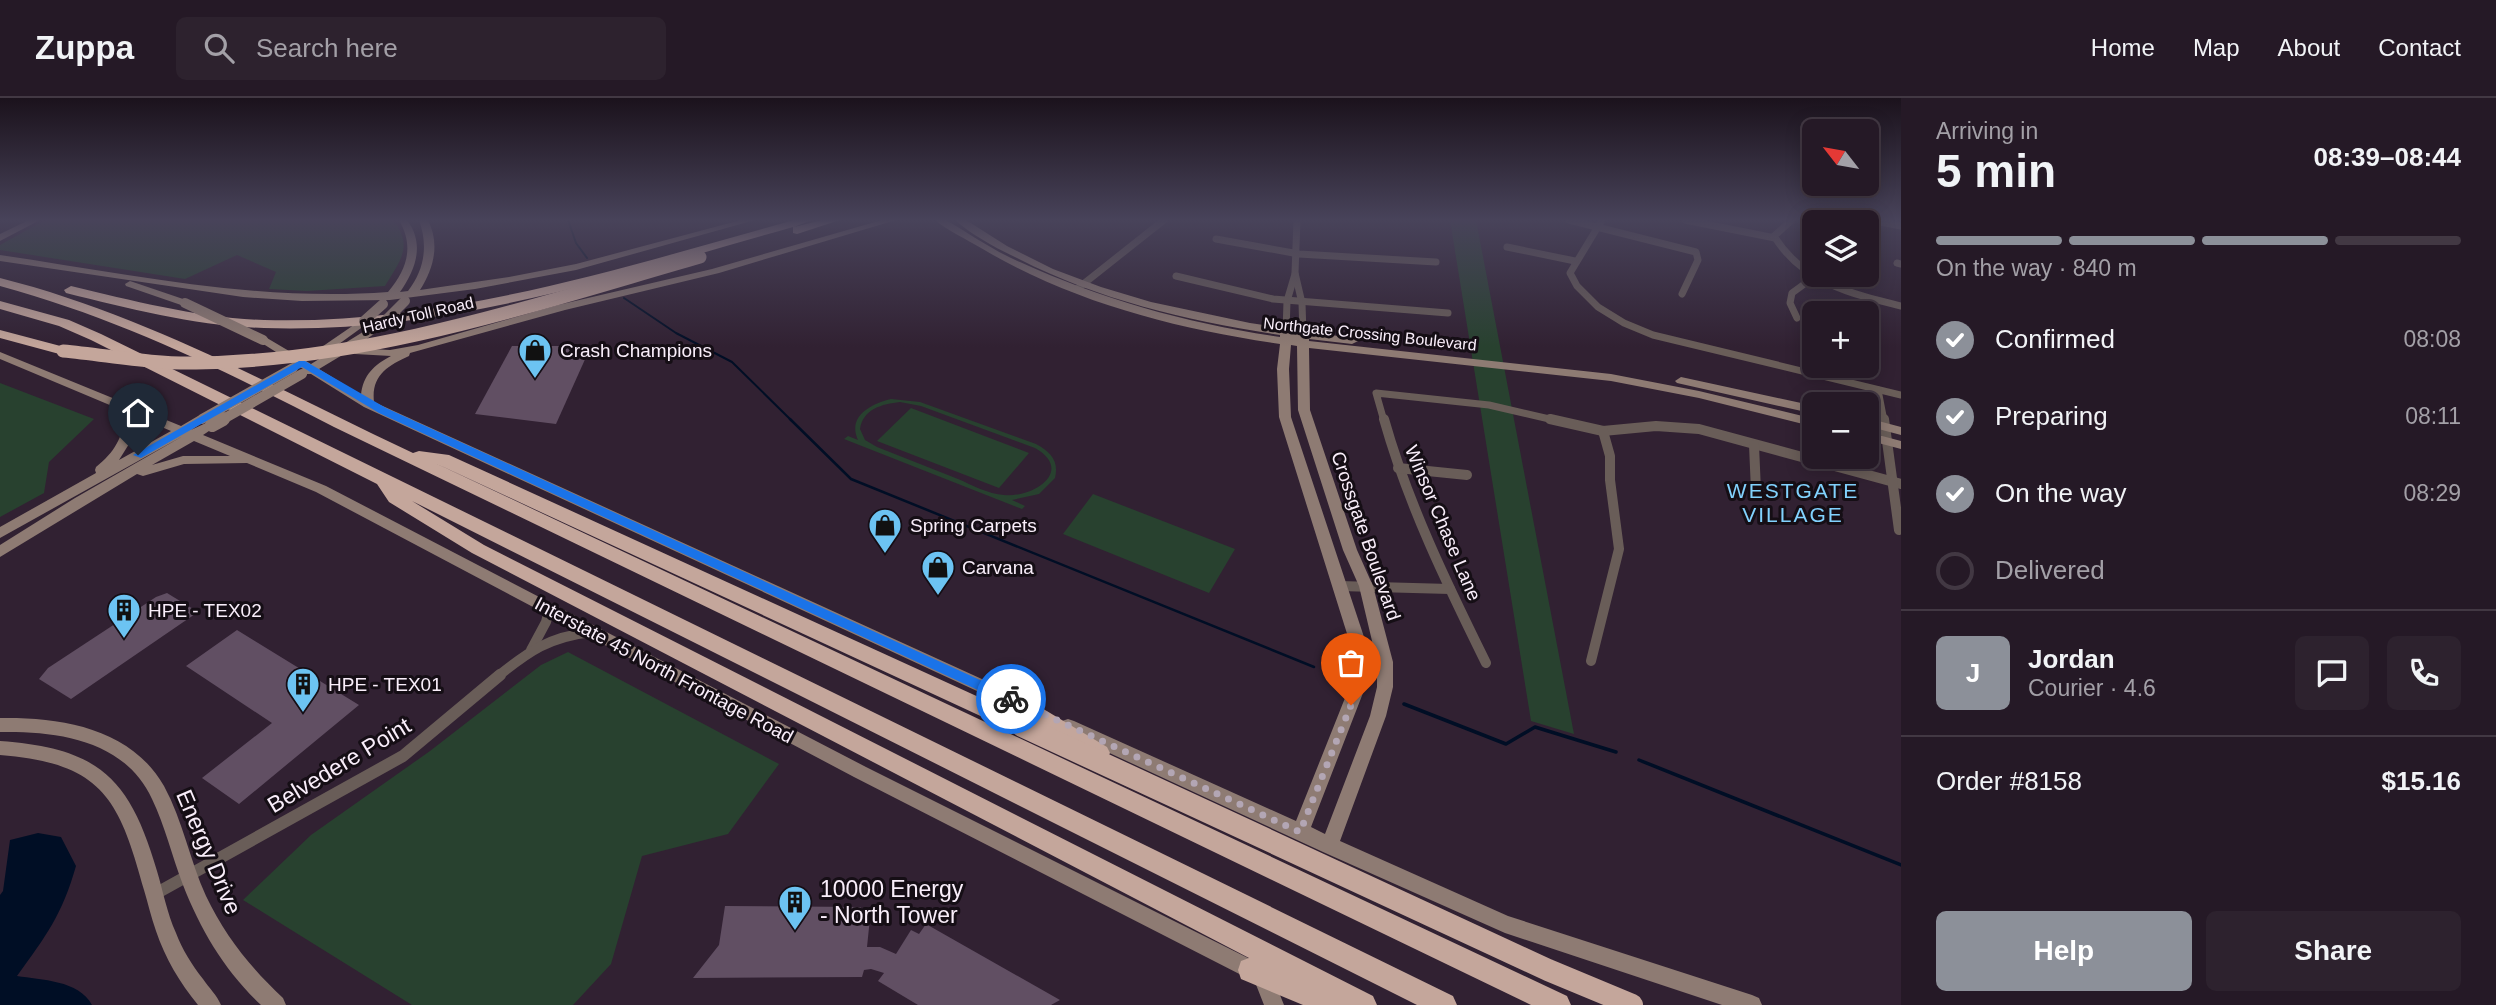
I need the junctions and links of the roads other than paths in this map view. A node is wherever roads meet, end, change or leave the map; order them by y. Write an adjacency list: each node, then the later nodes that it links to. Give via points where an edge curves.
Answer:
1 (32, 262): 14 (main road)
2 (409, 262): 22 (main road)
3 (427, 262): 21 (main road)
4 (592, 262): 21 (main road)
5 (648, 262): 18 (highway, Hardy Toll Road, via 504,301 440,313 329,324 262,324 153,310 53,286)
6 (680, 262): 31 (highway, Hardy Toll Road, bridge, via 468,323 281,358 193,363 63,351)
7 (745, 262): 35 (main road)
8 (1008, 262): 19 (main road, Northgate Crossing Boulevard)
9 (1034, 262): 19 (main road, Northgate Crossing Boulevard)
10 (1111, 262): 19 (street)
11 (1296, 262): 15 (street, Crossgate Boulevard)
12 (1574, 262): 41 (street, via 1570,273 1574,284 1602,310 1641,331)
13 (1697, 262): 23 (street)
14 (66, 267): 22 (main road, via 302,298); 39 (main road, bridge, via 162,293 263,340)
15 (1295, 274): 24 (street, Crossgate Boulevard); 25 (street, Crossgate Boulevard)
16 (1176, 276): 24 (street)
17 (1802, 282): 29 (street, via 1789,298)
18 (8, 284): 56 (highway, via 140,327)
19 (1080, 287): 33 (main road, Northgate Crossing Boulevard, via 1192,321)
20 (1838, 287): 27 (street)
21 (414, 292): 22 (main road); 32 (main road, bridge)
22 (394, 293): 30 (main road, bridge)
23 (1682, 294)
24 (1287, 301): 25 (street); 33 (street, Crossgate Boulevard)
25 (1301, 303): 28 (street); 34 (street, Crossgate Boulevard)
26 (0, 304): 60 (highway, via 96,337)
27 (1901, 306)
28 (1448, 313)
29 (1797, 318)
30 (364, 321): 32 (main road); 39 (main road)
31 (0, 334)
32 (361, 337): 36 (main road); 38 (main road)
33 (1286, 338): 34 (main road, Northgate Crossing Boulevard); 46 (main road, Crossgate Boulevard)
34 (1303, 341): 40 (main road, Northgate Crossing Boulevard); 47 (main road, Crossgate Boulevard)
35 (419, 348): 36 (main road, via 390,353); 43 (main road, via 377,370 366,389)
36 (370, 350): 38 (main road)
37 (0, 355): 45 (main road, Interstate 45 North Frontage Road)
38 (336, 355): 39 (main road)
39 (302, 369): 43 (main road); 53 (main road, bridge)
40 (1610, 373): 44 (main road, Northgate Crossing Boulevard, via 1733,390); 48 (main road, Northgate Crossing Boulevard)
41 (1878, 390): 42 (street); 50 (street)
42 (1901, 395)
43 (368, 404): 78 (main road)
44 (1802, 407)
45 (130, 409): 53 (main road, Interstate 45 North Frontage Road); 66 (main road, via 129,434 122,449 104,468)
46 (1285, 409): 47 (main road); 62 (main road, Crossgate Boulevard)
47 (1304, 410): 63 (main road, Crossgate Boulevard)
48 (1802, 420)
49 (1879, 426): 50 (main road)
50 (1884, 427): 51 (main road); 54 (street)
51 (1901, 430)
52 (1603, 431): 55 (street, via 1656,426 1699,429); 58 (street, Winsor Chase Lane, via 1489,405 1376,393); 76 (street, via 1610,456 1619,550)
53 (187, 433): 57 (main road, Interstate 45 North Frontage Road); 65 (main road); 66 (main road)
54 (1895, 444): 61 (street)
55 (1754, 445): 61 (street); 64 (street)
56 (403, 454): 78 (highway, via 443,459); 93 (highway)
57 (257, 461): 65 (main road, via 183,460 154,467); 73 (main road, Interstate 45 North Frontage Road, via 321,489)
58 (1398, 468): 59 (street); 72 (street, Winsor Chase Lane)
59 (1467, 475)
60 (382, 478): 91 (highway, via 395,498 478,549); 92 (highway)
61 (1898, 484): 67 (street)
62 (1308, 489): 63 (main road); 70 (main road, Crossgate Boulevard)
63 (1330, 490): 71 (main road, Crossgate Boulevard)
64 (1756, 491)
65 (90, 495): 69 (main road)
66 (35, 512): 68 (main road)
67 (1899, 530)
68 (0, 533)
69 (0, 552)
70 (1339, 586): 71 (street); 81 (main road, Crossgate Boulevard, via 1357,640 1358,676 1351,705)
71 (1366, 586): 72 (street); 82 (main road, Crossgate Boulevard, via 1382,643 1385,687)
72 (1450, 589): 77 (street, Winsor Chase Lane)
73 (548, 610): 74 (main road, Interstate 45 North Frontage Road); 75 (street, Belvedere Point)
74 (590, 632): 75 (street, Belvedere Point, via 564,635); 85 (main road, Interstate 45 North Frontage Road)
75 (530, 650): 83 (street, Belvedere Point, via 403,756)
76 (1591, 661)
77 (1486, 663)
78 (1023, 716): 81 (main road); 94 (highway); 95 (highway, bridge, via 1548,970)
79 (0, 724): 83 (main road, Energy Drive, via 34,723 79,731 115,747 157,790)
80 (0, 748): 84 (main road, via 70,760 101,779 124,806)
81 (1300, 832): 82 (main road)
82 (1329, 846): 96 (main road, via 1505,924)
83 (190, 875): 84 (street, Belvedere Point); 87 (main road, Energy Drive, via 206,917 242,975)
84 (155, 894): 86 (main road, via 168,936 194,985)
85 (1256, 973): 88 (main road); 89 (main road, Interstate 45 North Frontage Road); 90 (highway)
86 (211, 1005)
87 (275, 1005)
88 (1274, 1005)
89 (1318, 1005)
90 (1333, 1005)
91 (1364, 1005)
92 (1444, 1005)
93 (1558, 1005)
94 (1608, 1005)
95 (1632, 1005)
96 (1752, 1005)

